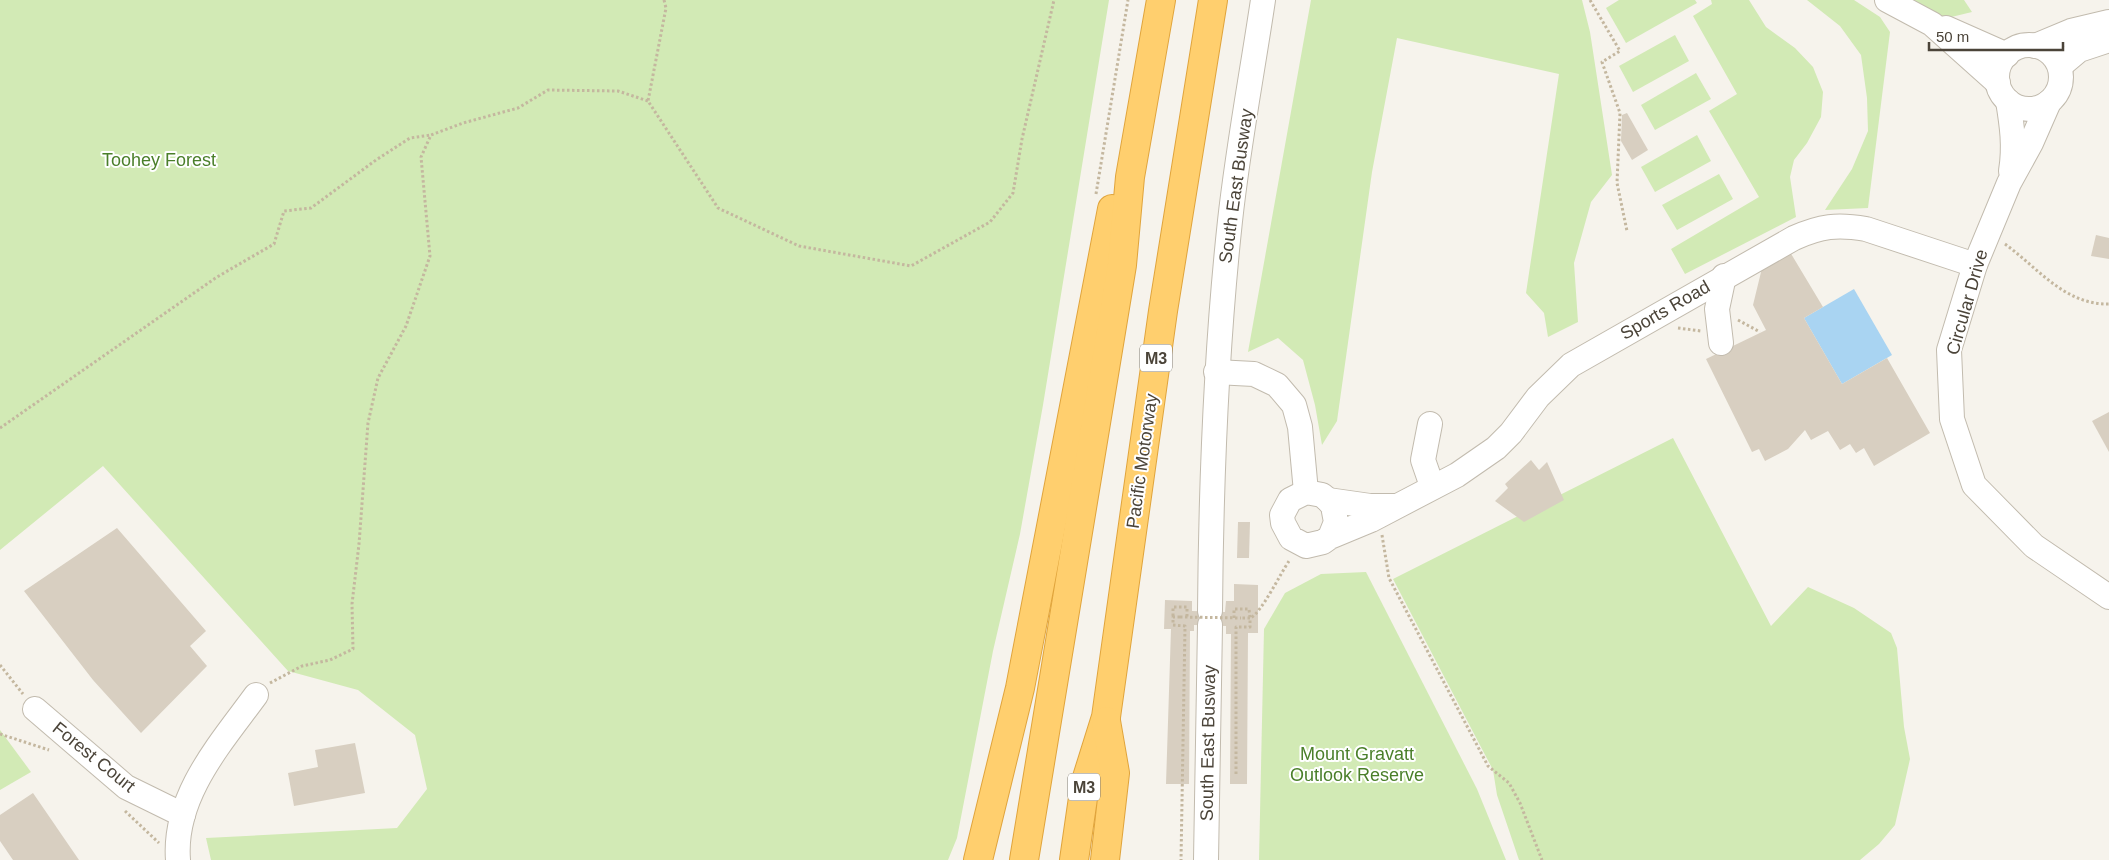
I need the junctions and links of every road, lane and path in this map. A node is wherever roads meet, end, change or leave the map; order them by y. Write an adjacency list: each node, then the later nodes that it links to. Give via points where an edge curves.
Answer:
1 (664, 0): 15 (path, via 666,8)
2 (1054, 0): 15 (path, via 1013,193 990,222 911,266 799,246 718,208)
3 (1161, 0): 18 (highway)
4 (1213, 0): 46 (highway, Pacific Motorway / M3, via 1163,311)
5 (1263, 0): 28 (street, South East Busway, via 1230,220)
6 (1590, 0): 20 (path, via 1620,50 1602,62 1620,113 1617,183)
7 (1887, 0): 9 (street)
8 (2109, 22): 11 (street, via 2071,31)
9 (1932, 24): 12 (street); 14 (street)
10 (2109, 40): 13 (street, via 2079,50)
11 (2034, 46): 12 (street, via 2022,46); 13 (street, via 2050,52)
12 (2007, 55): 14 (street, via 1998,71)
13 (2060, 66): 16 (street, via 2059,90)
14 (2003, 92): 16 (street, via 2024,108 2042,107); 19 (street, Circular Drive, via 2013,130 2014,152)
15 (648, 101): 17 (path, via 618,91 548,90 518,108)
16 (2049, 102): 19 (street, Circular Drive)
17 (431, 135): 30 (path, via 410,138 311,208 284,211 274,244 217,277); 44 (path, via 421,157 430,256 406,326 378,378 368,423 352,604 352,649 276,678)
18 (1130, 177): 50 (highway, via 1111,211 1020,688); 51 (highway, via 1122,265)
19 (2009, 183): 21 (street, Circular Drive)
20 (1627, 231)
21 (1988, 233): 22 (street, Circular Drive); 24 (path, via 2059,289 2079,298)
22 (1975, 265): 23 (street, Sports Road, via 1866,229 1825,226 1794,238); 38 (street, Circular Drive, via 1949,350 1952,419 1974,485 2034,546)
23 (1724, 276): 27 (street, via 1717,309); 31 (street, Sports Road, via 1571,365 1538,397 1496,448 1457,475)
24 (2109, 304)
25 (1673, 328): 26 (path)
26 (1698, 332)
27 (1721, 342)
28 (1216, 372): 32 (street, via 1254,374 1277,385 1294,405 1300,427); 55 (street, South East Busway, via 1211,487)
29 (1430, 424): 31 (street, via 1423,460)
30 (0, 428)
31 (1432, 486): 34 (street, Sports Road)
32 (1306, 492): 33 (street, Sports Road, via 1322,495); 36 (street, Sports Road, via 1285,506 1282,523 1286,532 1290,538 1306,546 1315,546)
33 (1328, 500): 34 (street, Sports Road); 36 (street, via 1333,506 1336,522)
34 (1395, 506): 36 (street, Sports Road)
35 (1381, 531): 56 (path, via 1389,578 1488,766 1513,790)
36 (1330, 537)
37 (1289, 561): 42 (path, via 1258,614)
38 (2109, 597)
39 (1173, 617): 40 (path, bridge); 40 (path, via 1173,607 1187,607); 54 (path, via 1173,625 1185,626)
40 (1187, 618): 41 (path, bridge)
41 (1234, 618): 42 (path, bridge); 42 (path, via 1234,608 1250,609)
42 (1250, 618): 47 (path, via 1250,627 1236,627)
43 (0, 665): 45 (path)
44 (256, 695): 48 (street, via 204,766)
45 (35, 709): 48 (street, Forest Court, via 126,786)
46 (1106, 717): 52 (highway, Pacific Motorway / M3, via 1085,784); 53 (highway, via 1116,773)
47 (1236, 774)
48 (183, 815): 49 (street)
49 (178, 860)
50 (978, 860)
51 (1024, 860)
52 (1074, 860)
53 (1105, 860)
54 (1181, 860)
55 (1206, 860)
56 (1542, 860)

